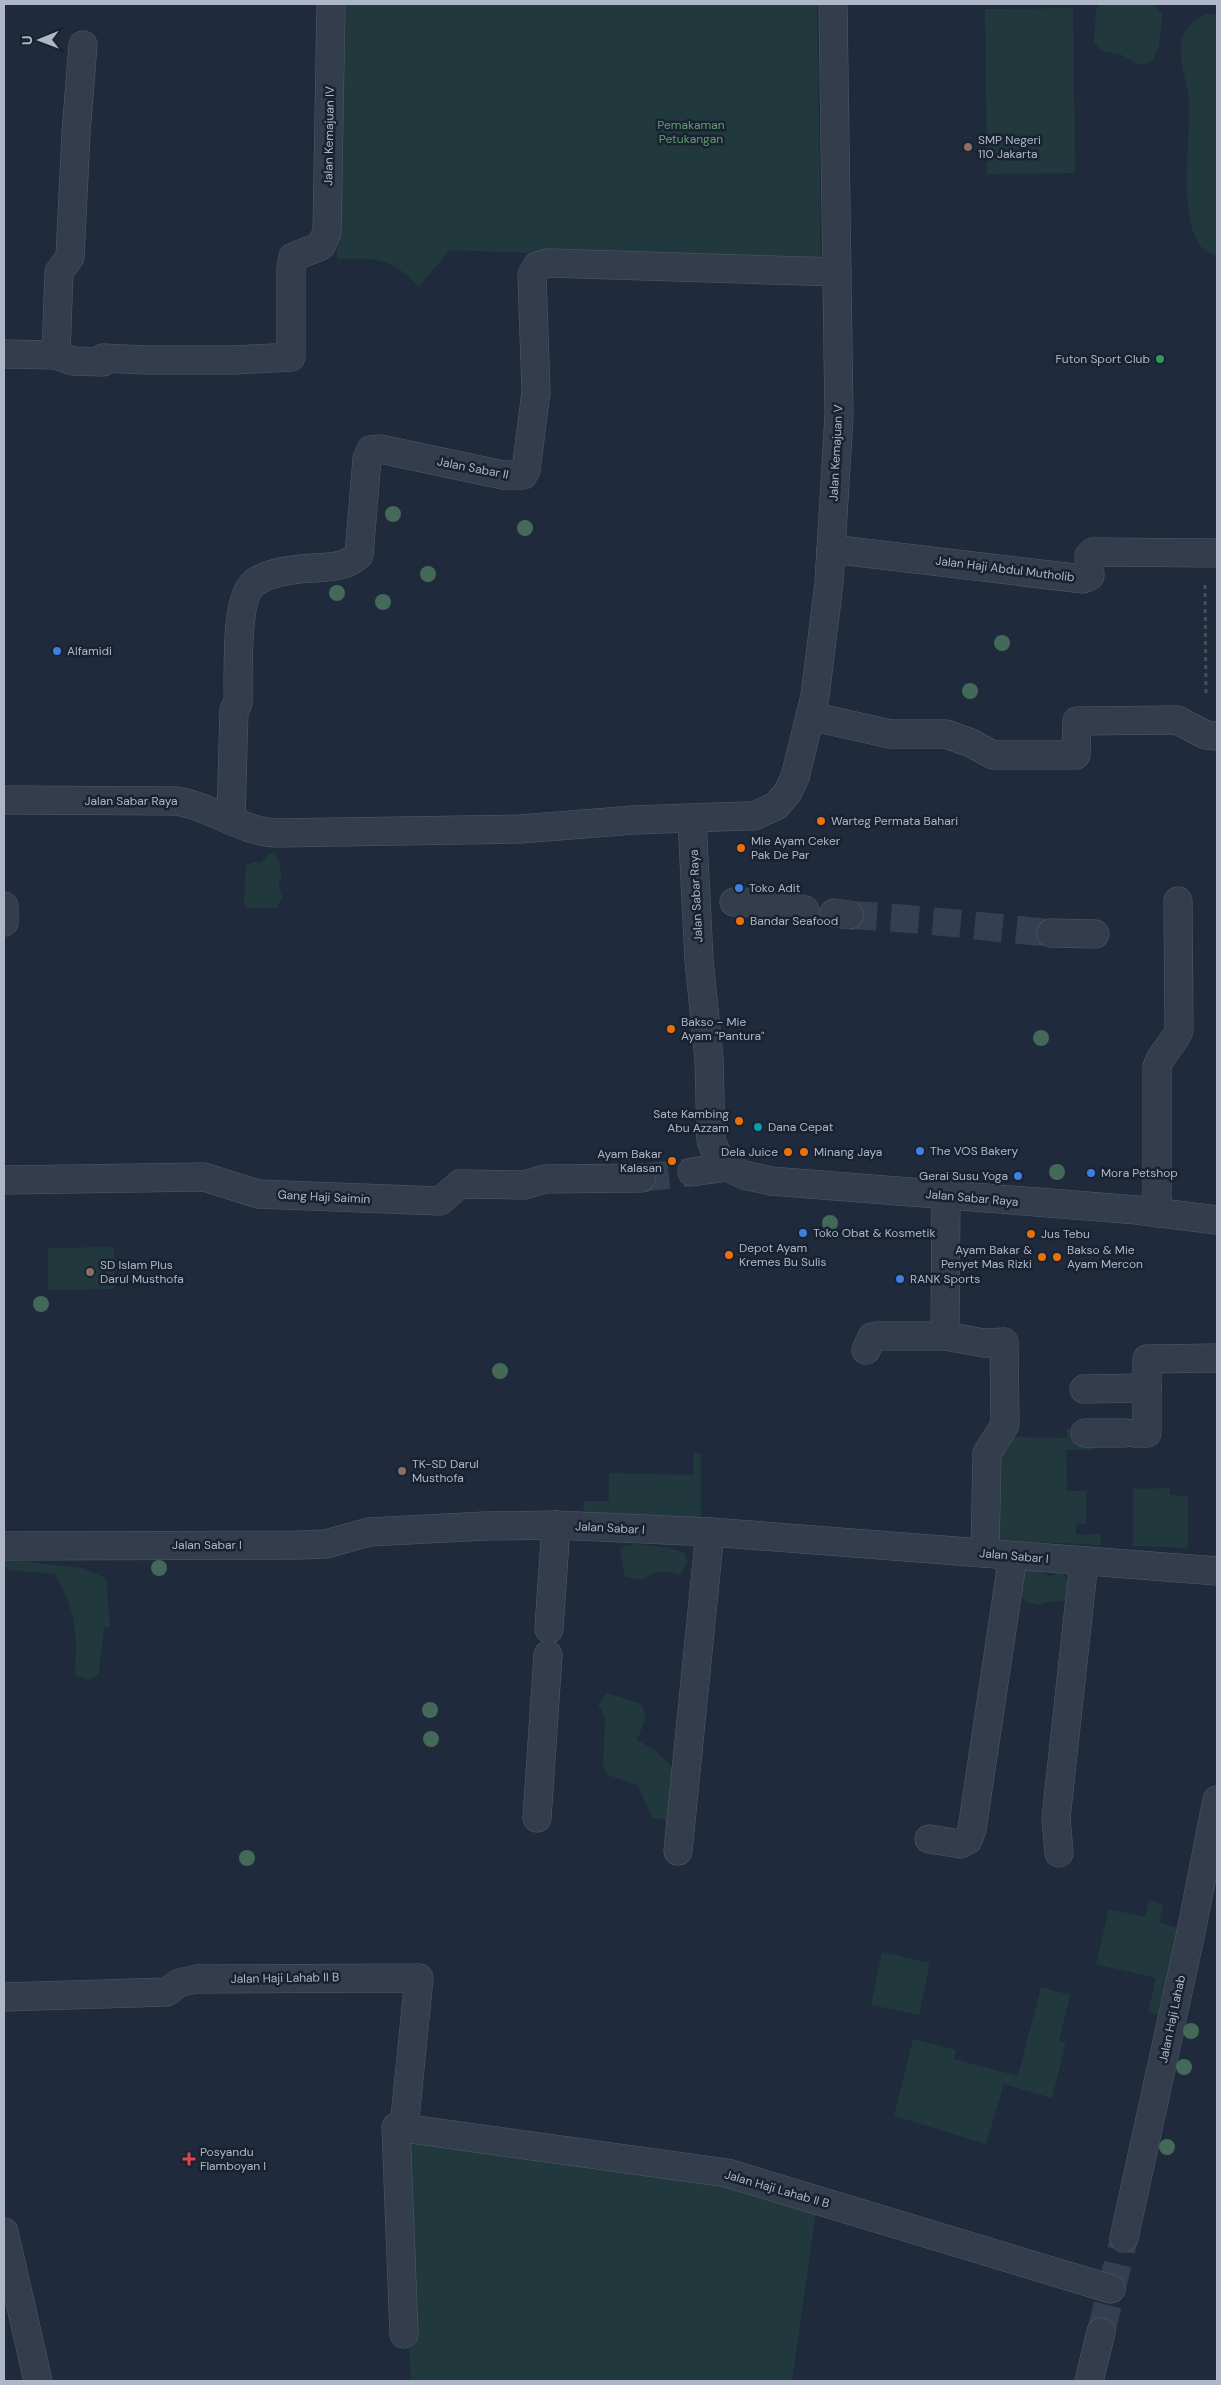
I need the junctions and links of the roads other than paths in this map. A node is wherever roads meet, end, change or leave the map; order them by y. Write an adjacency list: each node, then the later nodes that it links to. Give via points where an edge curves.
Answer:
1 (331, 4): 6 (street, Jalan Kemajuan IV, via 327,232 321,246 293,257 291,357 103,358 103,362 73,361)
2 (833, 4): 4 (street, Jalan Kemajuan V)
3 (83, 45): 6 (street, via 70,257 59,272)
4 (837, 272): 7 (street, Jalan Kemajuan V, via 839,416); 13 (street, Jalan Sabar II, via 548,263 537,266 532,275 536,392 523,475 503,475 380,449 371,450 367,459 359,554 345,565 270,575 247,590 240,613)
5 (4, 354): 6 (street)
6 (56, 355)
7 (831, 549): 8 (street, Jalan Haji Abdul Mutholib, via 1084,579 1090,576 1089,556 1093,552); 9 (street, Jalan Kemajuan V)
8 (1211, 553)
9 (810, 716): 10 (street, via 890,734 946,734 994,756 1076,755 1077,721 1177,720); 12 (street, Jalan Kemajuan V, via 795,777 776,806 754,816)
10 (1212, 735)
11 (4, 800): 13 (street, Jalan Sabar Raya, via 170,800 191,804)
12 (692, 819): 13 (street, Jalan Sabar Raya, via 520,829 277,833 261,832); 14 (street, Jalan Sabar Raya)
13 (231, 820)
14 (716, 901): 17 (street, via 770,903); 21 (street, Jalan Sabar Raya, via 709,1059 711,1140 719,1160)
15 (1178, 901): 26 (street, via 1179,1030 1159,1058 1157,1067)
16 (4, 906): 18 (street)
17 (805, 910)
18 (4, 922)
19 (1051, 932): 20 (street)
20 (1095, 934)
21 (726, 1167): 22 (street); 25 (street, Jalan Sabar Raya, via 746,1176 771,1181)
22 (692, 1172)
23 (641, 1178): 24 (street, Gang Haji Saimin, via 545,1179 524,1185 460,1184 440,1201 258,1194 204,1177)
24 (4, 1180)
25 (946, 1196): 26 (street, Jalan Sabar Raya); 28 (street)
26 (1157, 1213): 27 (street, Jalan Sabar Raya)
27 (1217, 1220)
28 (945, 1336): 29 (street, via 877,1336 872,1337); 37 (street, via 984,1343 1004,1342 1004,1425 987,1453)
29 (866, 1350)
30 (1217, 1358): 31 (street, via 1147,1359)
31 (1147, 1388): 32 (street); 33 (street, via 1147,1433)
32 (1084, 1389)
33 (1085, 1434)
34 (556, 1525): 35 (street, Jalan Sabar I); 36 (street, Jalan Sabar I, via 369,1532 326,1544); 42 (street)
35 (710, 1532): 37 (street, Jalan Sabar I); 44 (street)
36 (4, 1546)
37 (985, 1554): 38 (street, Jalan Sabar I)
38 (1013, 1556): 39 (street, Jalan Sabar I); 43 (street, via 972,1829 968,1840 961,1844)
39 (1084, 1561): 40 (street, Jalan Sabar I); 45 (street, via 1056,1818)
40 (1217, 1571)
41 (1217, 1800): 49 (street, Jalan Haji Lahab)
42 (537, 1818)
43 (929, 1839)
44 (678, 1851)
45 (1058, 1853)
46 (4, 1996): 47 (street, Jalan Haji Lahab II B, via 168,1992 179,1983 196,1979 419,1978)
47 (400, 2128): 50 (street, Jalan Haji Lahab II B, via 727,2173); 52 (street)
48 (4, 2232): 53 (street)
49 (1124, 2238)
50 (1111, 2289)
51 (1101, 2332): 54 (street)
52 (404, 2334)
53 (38, 2381)
54 (1089, 2381)

